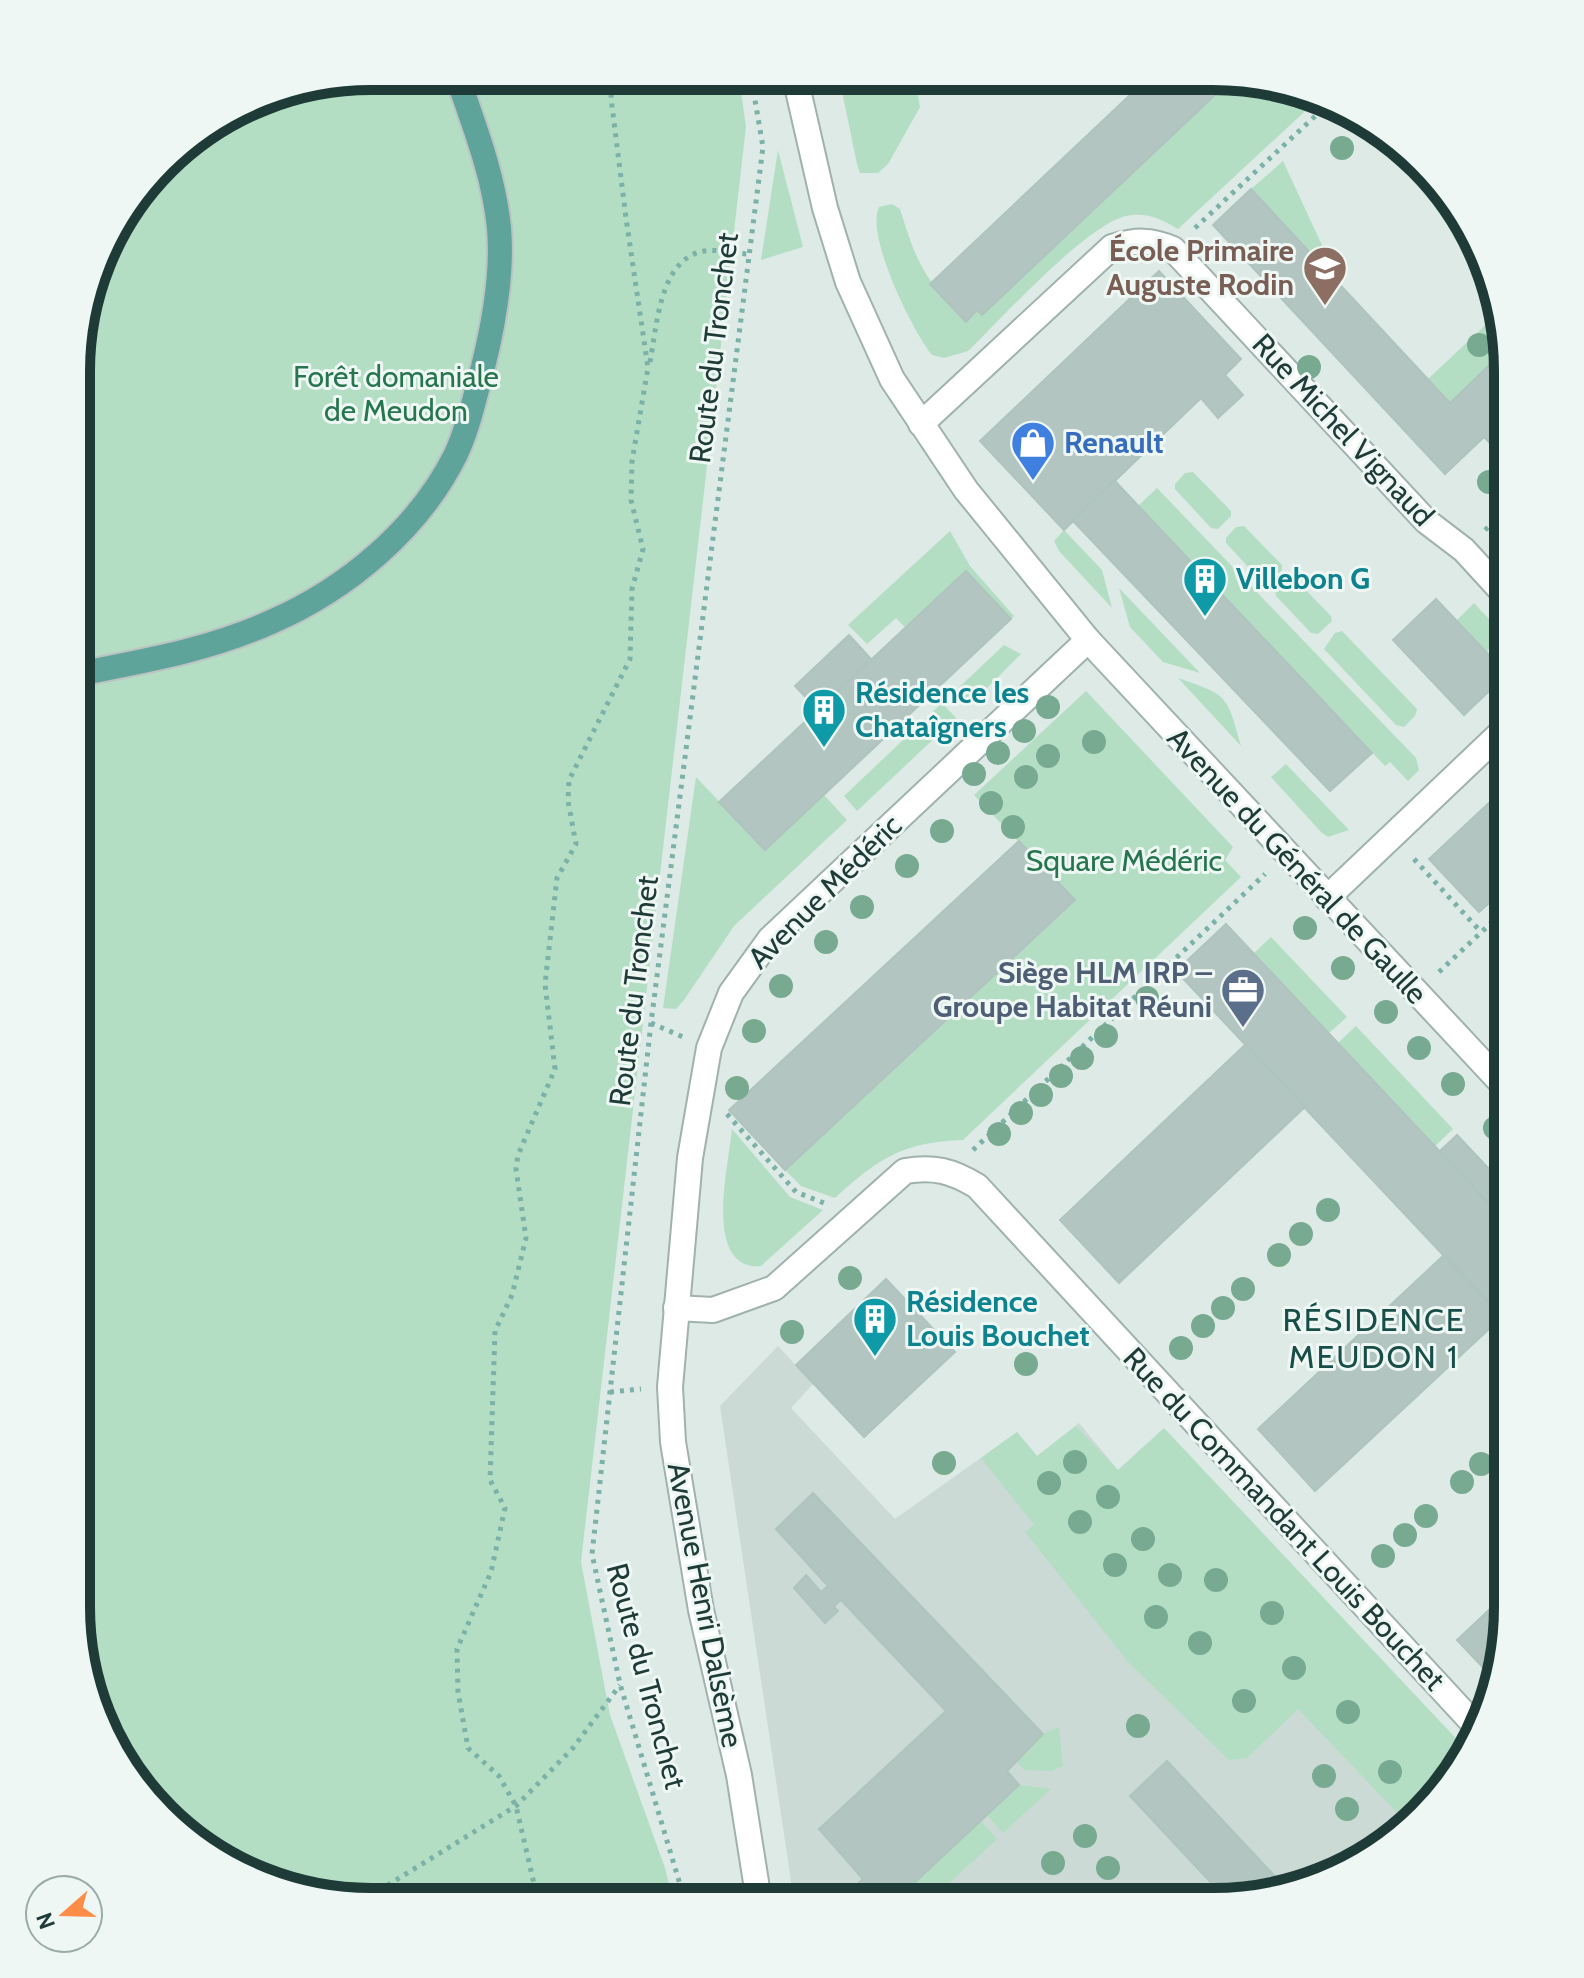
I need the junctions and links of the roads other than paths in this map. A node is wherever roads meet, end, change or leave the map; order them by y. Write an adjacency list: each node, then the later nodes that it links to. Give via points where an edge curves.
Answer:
1 (798, 90): 3 (street, Avenue du Général de Gaulle, via 848,282 892,379)
2 (462, 91): 6 (main road, via 490,182 499,229 498,279 470,417 440,480 420,509 369,561 297,609 212,645)
3 (921, 424): 4 (street, Rue Michel Vignaud, via 1112,247 1155,241 1173,249 1426,521 1464,550); 5 (street, Avenue du Général de Gaulle, via 966,490)
4 (1494, 583)
5 (1088, 640): 8 (street, Avenue du Général de Gaulle); 10 (street, Avenue Médéric, via 770,939 731,993 709,1048 700,1097)
6 (90, 671)
7 (1494, 740): 8 (street)
8 (1327, 898): 9 (street, Avenue du Général de Gaulle)
9 (1493, 1075)
10 (676, 1308): 11 (street, Rue du Commandant Louis Bouchet, via 713,1310 774,1288 905,1171 923,1167 957,1174 977,1186); 12 (street, Avenue Henri Dalsème, via 670,1387 673,1442)
11 (1470, 1720)
12 (757, 1888)

